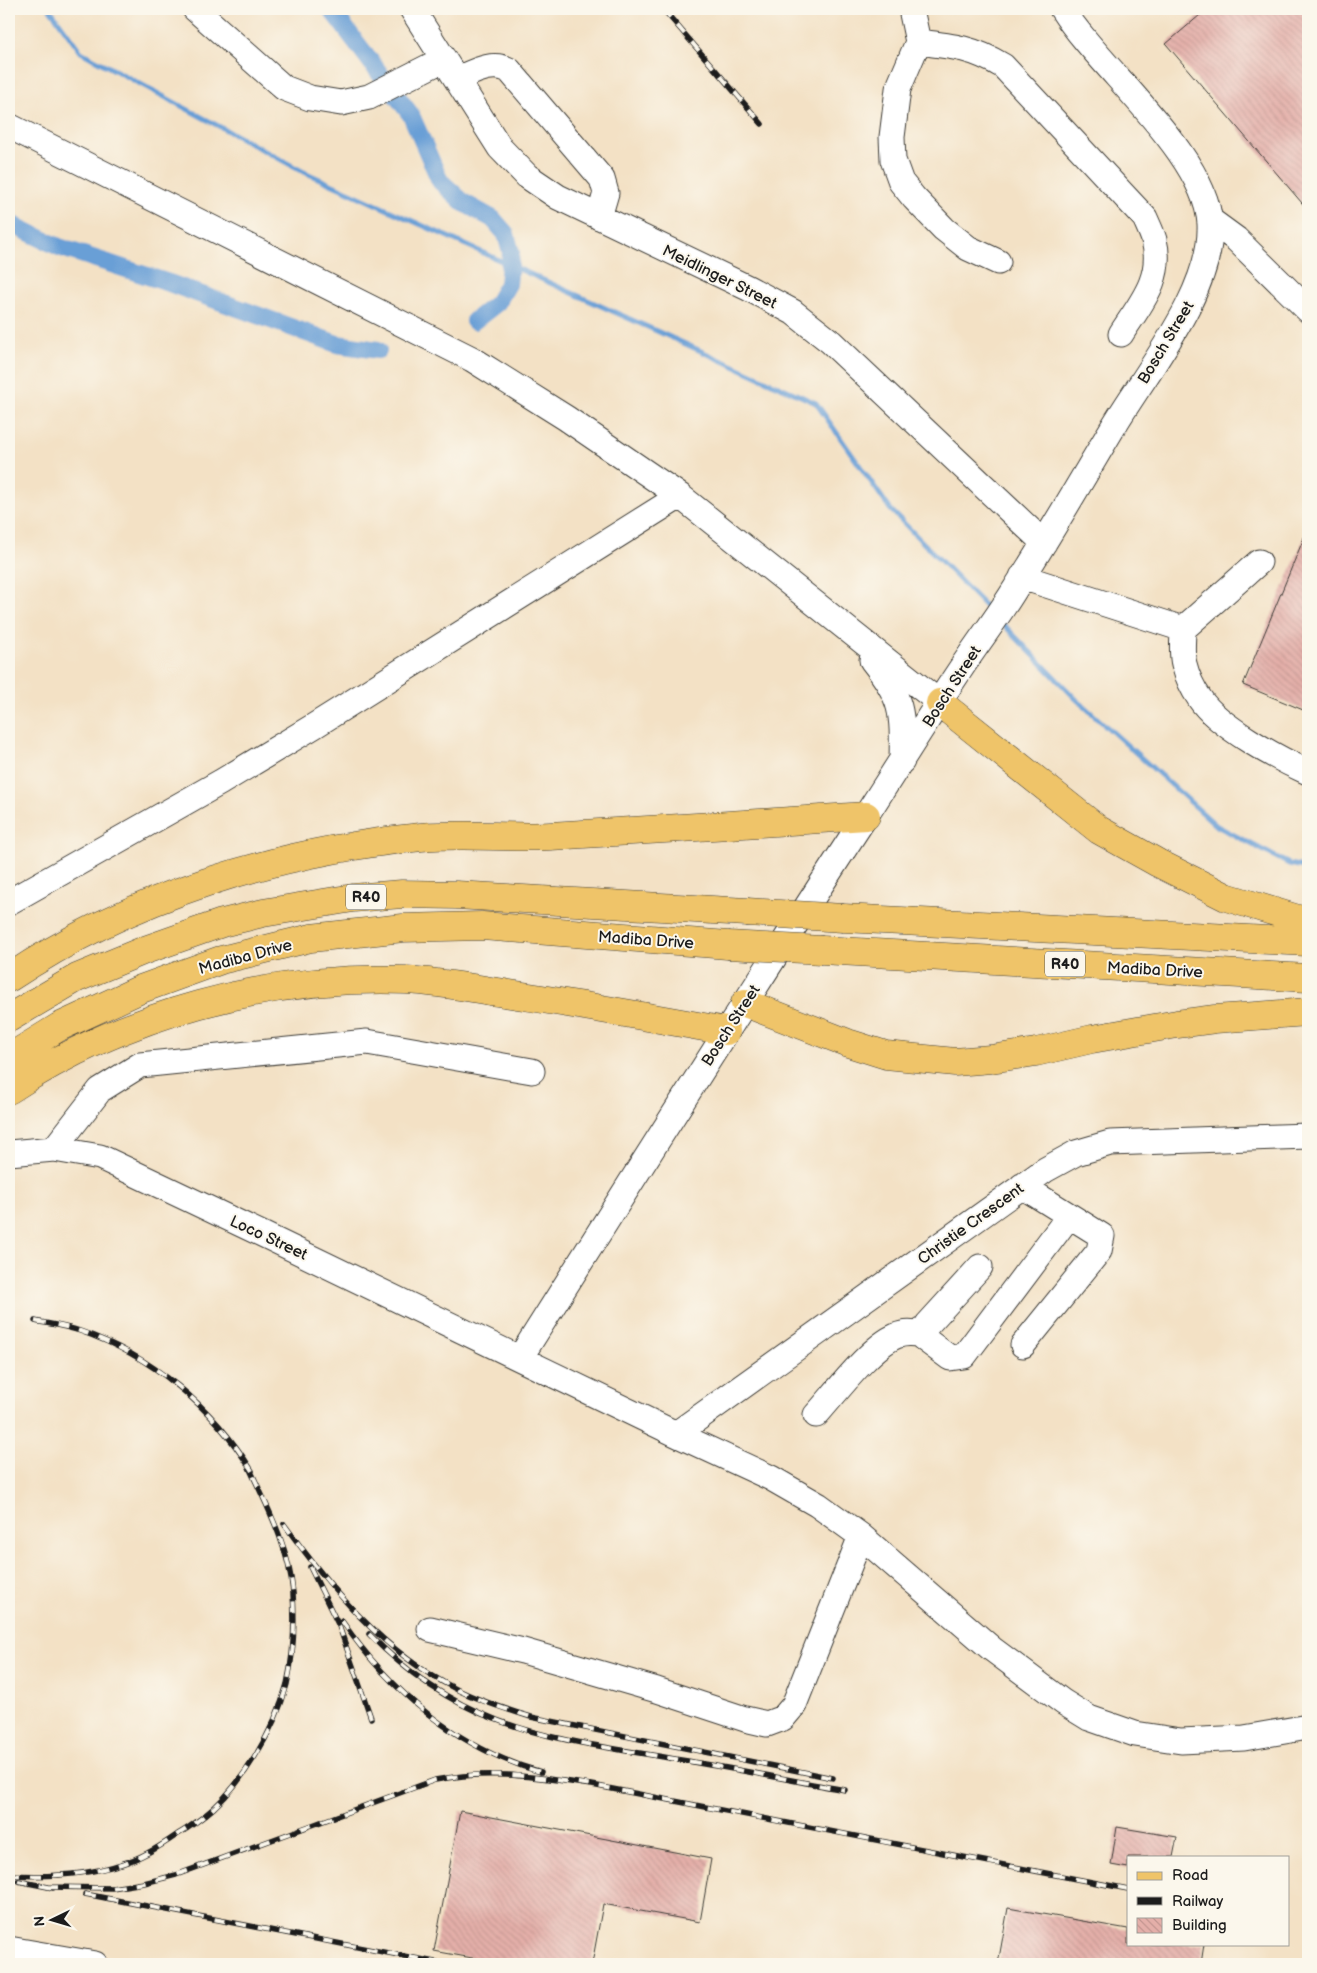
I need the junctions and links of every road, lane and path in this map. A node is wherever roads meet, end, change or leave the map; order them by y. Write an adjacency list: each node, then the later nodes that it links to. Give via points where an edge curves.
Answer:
1 (196, 9): 6 (street, via 284,88 310,98 341,102 369,98)
2 (412, 9): 6 (street, Meidlinger Street)
3 (911, 9): 5 (street)
4 (1062, 9): 10 (street, Bosch Street, via 1189,165 1203,194)
5 (918, 42): 11 (street, via 898,89 892,137 893,160 901,182 944,229 968,248); 13 (street, via 960,47 986,55 1004,66 1146,218 1154,241 1154,276 1151,287)
6 (444, 59): 7 (street, Meidlinger Street)
7 (457, 80): 9 (street, Meidlinger Street, via 500,148 527,176 558,197); 9 (street, via 493,65 509,70 602,179 606,193)
8 (9, 126): 14 (street, via 472,359)
9 (599, 217): 15 (street, Meidlinger Street, via 793,312 831,342)
10 (1210, 220): 12 (street, via 1236,239); 15 (street, Bosch Street, via 1209,247 1190,301)
11 (998, 262)
12 (1308, 310)
13 (1121, 334)
14 (680, 496): 19 (street); 24 (street, via 314,726)
15 (1044, 543): 17 (street, Bosch Street)
16 (1258, 562): 18 (street)
17 (1018, 584): 18 (street); 20 (street, Bosch Street)
18 (1183, 629): 22 (street, via 1183,662 1201,700 1229,728)
19 (848, 630): 20 (street); 21 (street, via 887,679 898,700 903,724)
20 (940, 703): 21 (street, Bosch Street); 25 (main road, via 1099,830 1226,897)
21 (902, 761): 23 (street, Bosch Street)
22 (1308, 772)
23 (866, 816): 27 (main road, via 547,836 424,837 348,846 231,873 164,898 106,921 65,942); 29 (street, Bosch Street)
24 (9, 902)
25 (1308, 922)
26 (1308, 942): 31 (main road, Madiba Drive / R40, bridge, via 402,894 264,912 222,923 77,978)
27 (9, 978)
28 (1308, 978): 33 (main road, Madiba Drive / R40, bridge, via 728,945 482,926 403,928 311,938 221,960 141,988 59,1028)
29 (745, 1003): 30 (main road, via 886,1055 955,1062 1036,1052 1177,1024); 32 (street, Bosch Street)
30 (1308, 1012)
31 (9, 1018)
32 (726, 1031): 35 (main road, via 596,1007 408,980 327,982 241,995 174,1011 81,1050); 44 (street, Bosch Street)
33 (9, 1058)
34 (532, 1071): 37 (street, via 368,1042 140,1065 100,1090)
35 (9, 1090)
36 (1308, 1136): 39 (street, Christie Crescent, via 1110,1143 1076,1153)
37 (54, 1149): 38 (street, Loco Street); 44 (street, Loco Street, via 100,1157)
38 (9, 1153)
39 (1022, 1186): 40 (street); 46 (street, Christie Crescent)
40 (1069, 1216): 42 (street, via 964,1356 950,1358); 43 (street, via 1102,1236 1099,1251)
41 (980, 1267): 42 (street, via 928,1324)
42 (922, 1336): 45 (street, via 914,1333 896,1335 877,1347)
43 (1023, 1346)
44 (520, 1358): 46 (street, Loco Street)
45 (816, 1415)
46 (676, 1434): 47 (street, Loco Street, via 771,1478 818,1505)
47 (861, 1536): 48 (street, via 794,1705 783,1718 767,1724 523,1651); 49 (street, Loco Street, via 992,1649 1089,1718 1135,1734 1181,1741 1244,1738)
48 (430, 1629)
49 (1308, 1727)
50 (9, 1949): 51 (street)
51 (95, 1964)

